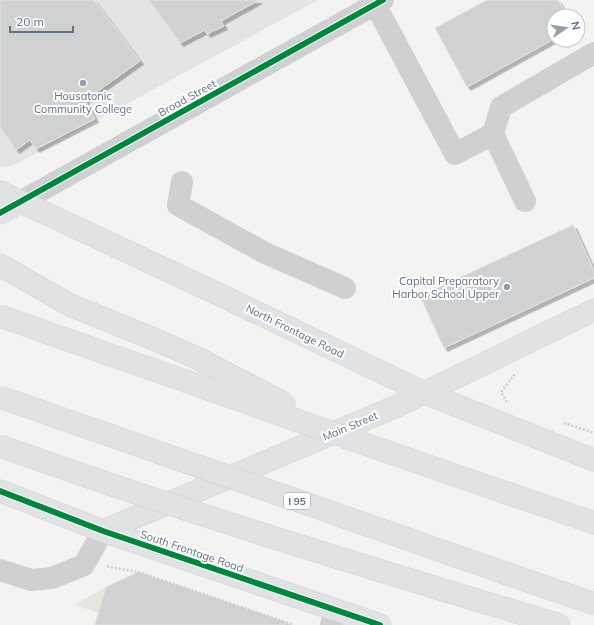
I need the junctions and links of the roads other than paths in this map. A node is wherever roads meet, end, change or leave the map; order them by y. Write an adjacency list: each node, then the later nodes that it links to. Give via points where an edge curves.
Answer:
1 (379, 2): 3 (street, via 456,154); 7 (street, Broad Street)
2 (594, 53): 3 (street, via 500,107)
3 (493, 134): 6 (street)
4 (182, 182): 11 (street, via 178,205 266,253)
5 (0, 192): 7 (main road, North Frontage Road)
6 (525, 200)
7 (20, 202): 8 (main road, Broad Street); 15 (main road, North Frontage Road)
8 (0, 213)
9 (0, 265): 12 (main road)
10 (0, 274): 12 (main road)
11 (345, 288)
12 (70, 305): 17 (main road, bridge, via 197,358)
13 (594, 310): 15 (main road, Main Street)
14 (0, 316): 17 (main road, bridge)
15 (425, 393): 19 (main road, North Frontage Road); 22 (main road, Main Street)
16 (0, 397): 24 (main road, I 95, bridge)
17 (353, 440): 21 (main road)
18 (0, 446): 27 (main road, bridge, via 222,522)
19 (594, 460)
20 (0, 491): 22 (main road, South Frontage Road)
21 (594, 523)
22 (103, 531): 23 (street, via 84,565 52,578 31,580); 25 (main road, South Frontage Road)
23 (0, 570)
24 (594, 604)
25 (333, 618): 26 (main road, South Frontage Road)
26 (380, 625)
27 (560, 625)

